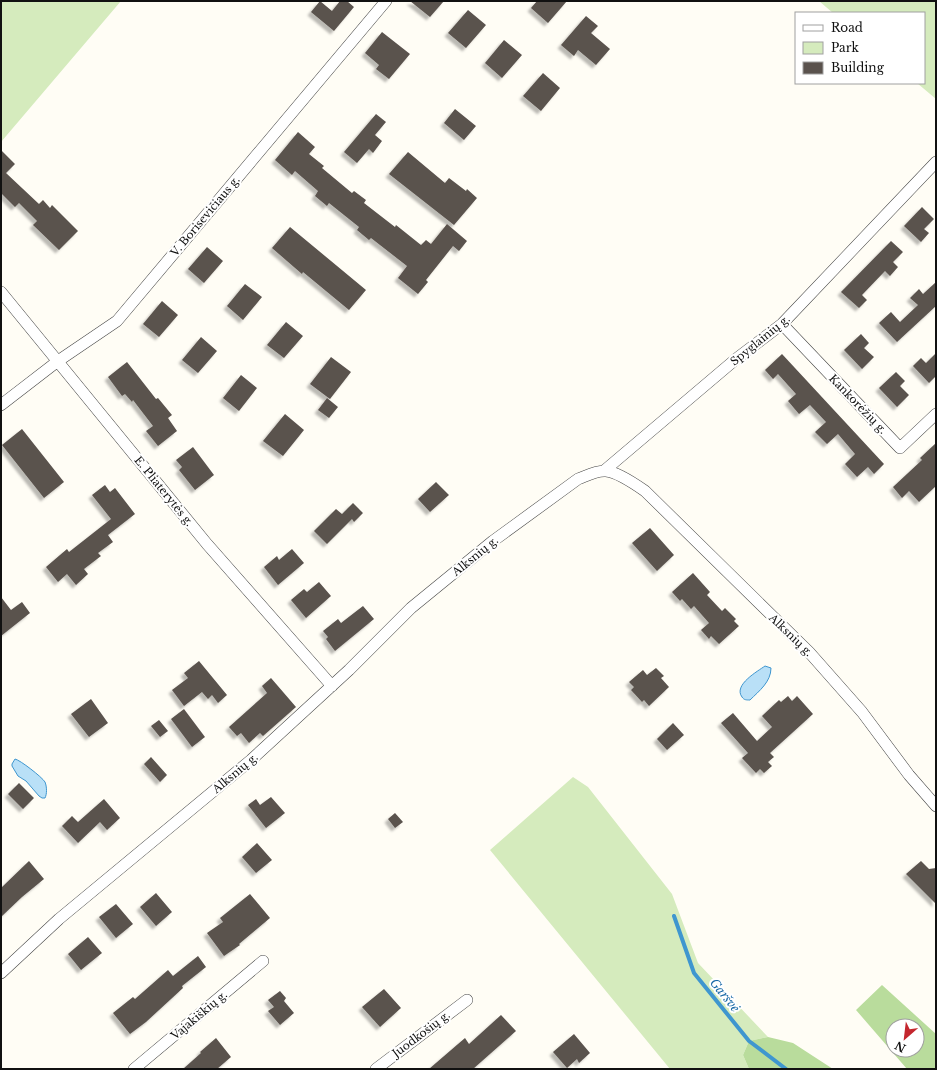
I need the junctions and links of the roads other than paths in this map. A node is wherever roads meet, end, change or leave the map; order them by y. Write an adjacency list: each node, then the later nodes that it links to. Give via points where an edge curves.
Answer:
1 (386, 1): 5 (street, V. Borisevičiaus g., via 117,321)
2 (936, 162): 4 (street, Spyglainių g.)
3 (1, 292): 5 (street, E. Pliaterytės g.)
4 (782, 324): 7 (street, Kankorėžių g., via 900,448); 8 (street, Spyglainių g., via 736,358)
5 (58, 361): 6 (street, V. Borisevičiaus g.); 9 (street, E. Pliaterytės g., via 207,544)
6 (1, 405)
7 (936, 414)
8 (605, 470): 9 (street, Alksnių g., via 578,479 493,540 410,608); 10 (street, Alksnių g., via 645,491 809,652 862,712)
9 (332, 686): 12 (street, Alksnių g., via 251,760 59,919)
10 (936, 806)
11 (263, 961): 14 (street, Vajakiškių g.)
12 (1, 973)
13 (467, 1000): 15 (street, Juodkošių g.)
14 (134, 1069)
15 (376, 1069)

